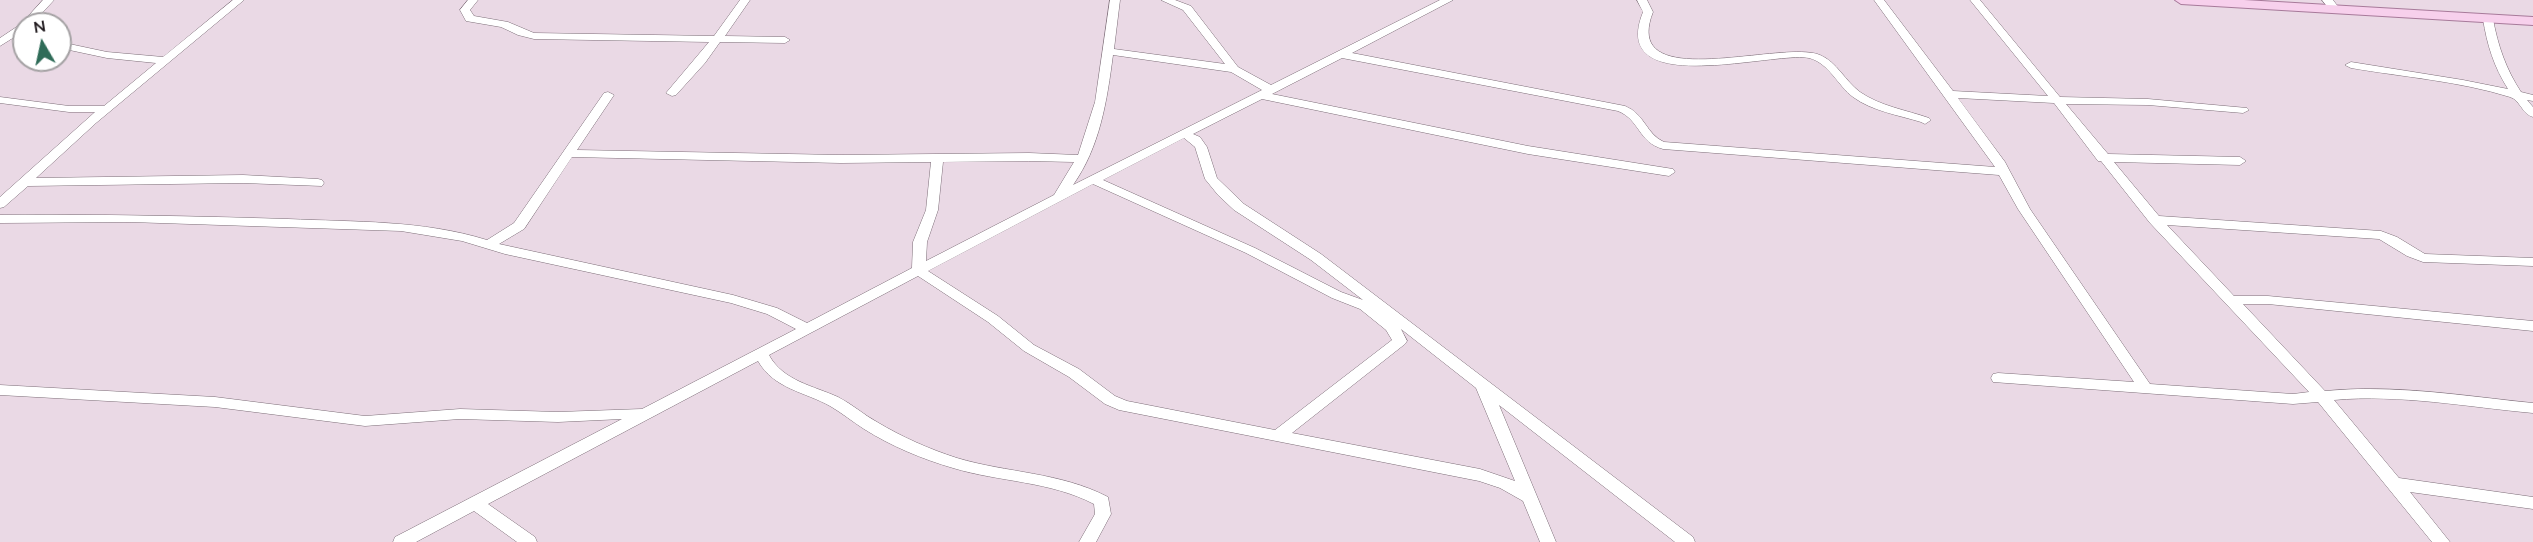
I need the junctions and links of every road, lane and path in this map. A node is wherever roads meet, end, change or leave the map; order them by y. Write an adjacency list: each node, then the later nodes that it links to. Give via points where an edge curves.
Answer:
1 (50, 0): 13 (street)
2 (239, 0): 23 (street)
3 (473, 0): 17 (street, via 465,10 470,19 504,24 534,36)
4 (745, 0): 17 (street)
5 (1115, 0): 21 (street)
6 (1166, 0): 25 (street, via 1187,8)
7 (1448, 0): 22 (street)
8 (1642, 0): 37 (street, via 1648,12 1642,34 1650,50 1664,60 1814,56 1856,94)
9 (1879, 0): 28 (street)
10 (1975, 0): 33 (street)
11 (2181, 0): 12 (main road)
12 (2331, 4): 14 (main road)
13 (38, 12)
14 (2488, 19): 15 (main road); 30 (street, via 2490,38)
15 (2533, 21)
16 (12, 35): 19 (street)
17 (719, 38): 18 (street); 27 (street)
18 (785, 39)
19 (0, 44)
20 (72, 48): 23 (street)
21 (1107, 51): 25 (street); 42 (street, via 1094,132)
22 (1340, 54): 26 (street); 44 (street, via 1621,108 1636,114 1657,144)
23 (164, 60): 34 (street)
24 (2351, 65): 30 (street)
25 (1234, 69): 26 (street, via 1248,75)
26 (1265, 92): 38 (street); 45 (street, via 1528,150)
27 (672, 93)
28 (1950, 94): 33 (street); 44 (street)
29 (608, 95): 39 (street)
30 (2516, 95): 31 (street); 36 (street)
31 (2533, 98)
32 (0, 100): 34 (street, via 69,109)
33 (2055, 100): 35 (street); 40 (street)
34 (107, 109): 47 (street)
35 (2243, 110)
36 (2533, 114)
37 (1925, 120)
38 (1185, 134): 46 (street); 58 (street, via 1201,147 1211,179 1222,192)
39 (570, 153): 41 (street); 53 (street, via 519,226)
40 (2102, 158): 43 (street); 52 (street)
41 (937, 159): 42 (street); 55 (street, via 932,210 920,242)
42 (1080, 159): 50 (street, via 1077,171)
43 (2240, 161)
44 (2002, 171): 64 (street, via 2024,210)
45 (1669, 172)
46 (1094, 180): 50 (street); 57 (street, via 1275,261 1338,298)
47 (25, 182): 48 (street, via 243,179); 49 (street)
48 (318, 183)
49 (3, 199)
50 (1056, 199): 55 (street)
51 (0, 219): 53 (street, via 130,218 401,227)
52 (2155, 220): 54 (street, via 2381,236 2423,258); 56 (street)
53 (488, 244): 60 (street, via 733,300 772,311)
54 (2533, 262)
55 (919, 271): 60 (street); 69 (street, via 1110,400)
56 (2229, 300): 59 (street, via 2268,300); 66 (street)
57 (1362, 306): 58 (street); 69 (street, via 1388,324 1400,341)
58 (1385, 310): 63 (street)
59 (2533, 326)
60 (808, 329): 61 (street)
61 (761, 353): 68 (street); 76 (street, via 770,368 783,378 901,442 953,462 1091,494 1102,501 1103,514)
62 (1998, 378): 64 (street)
63 (1482, 384): 71 (street); 78 (street)
64 (2146, 389): 66 (street, via 2293,399)
65 (0, 390): 68 (street, via 215,402 365,421 432,415 558,417)
66 (2322, 397): 67 (street, via 2395,394); 70 (street)
67 (2533, 408)
68 (645, 412): 72 (street)
69 (1278, 436): 71 (street, via 1480,475)
70 (2396, 484): 73 (street); 79 (street)
71 (1529, 497): 77 (street)
72 (475, 503): 74 (street); 75 (street)
73 (2533, 503)
74 (401, 542)
75 (529, 542)
76 (1087, 542)
77 (1548, 542)
78 (1687, 542)
79 (2442, 542)

